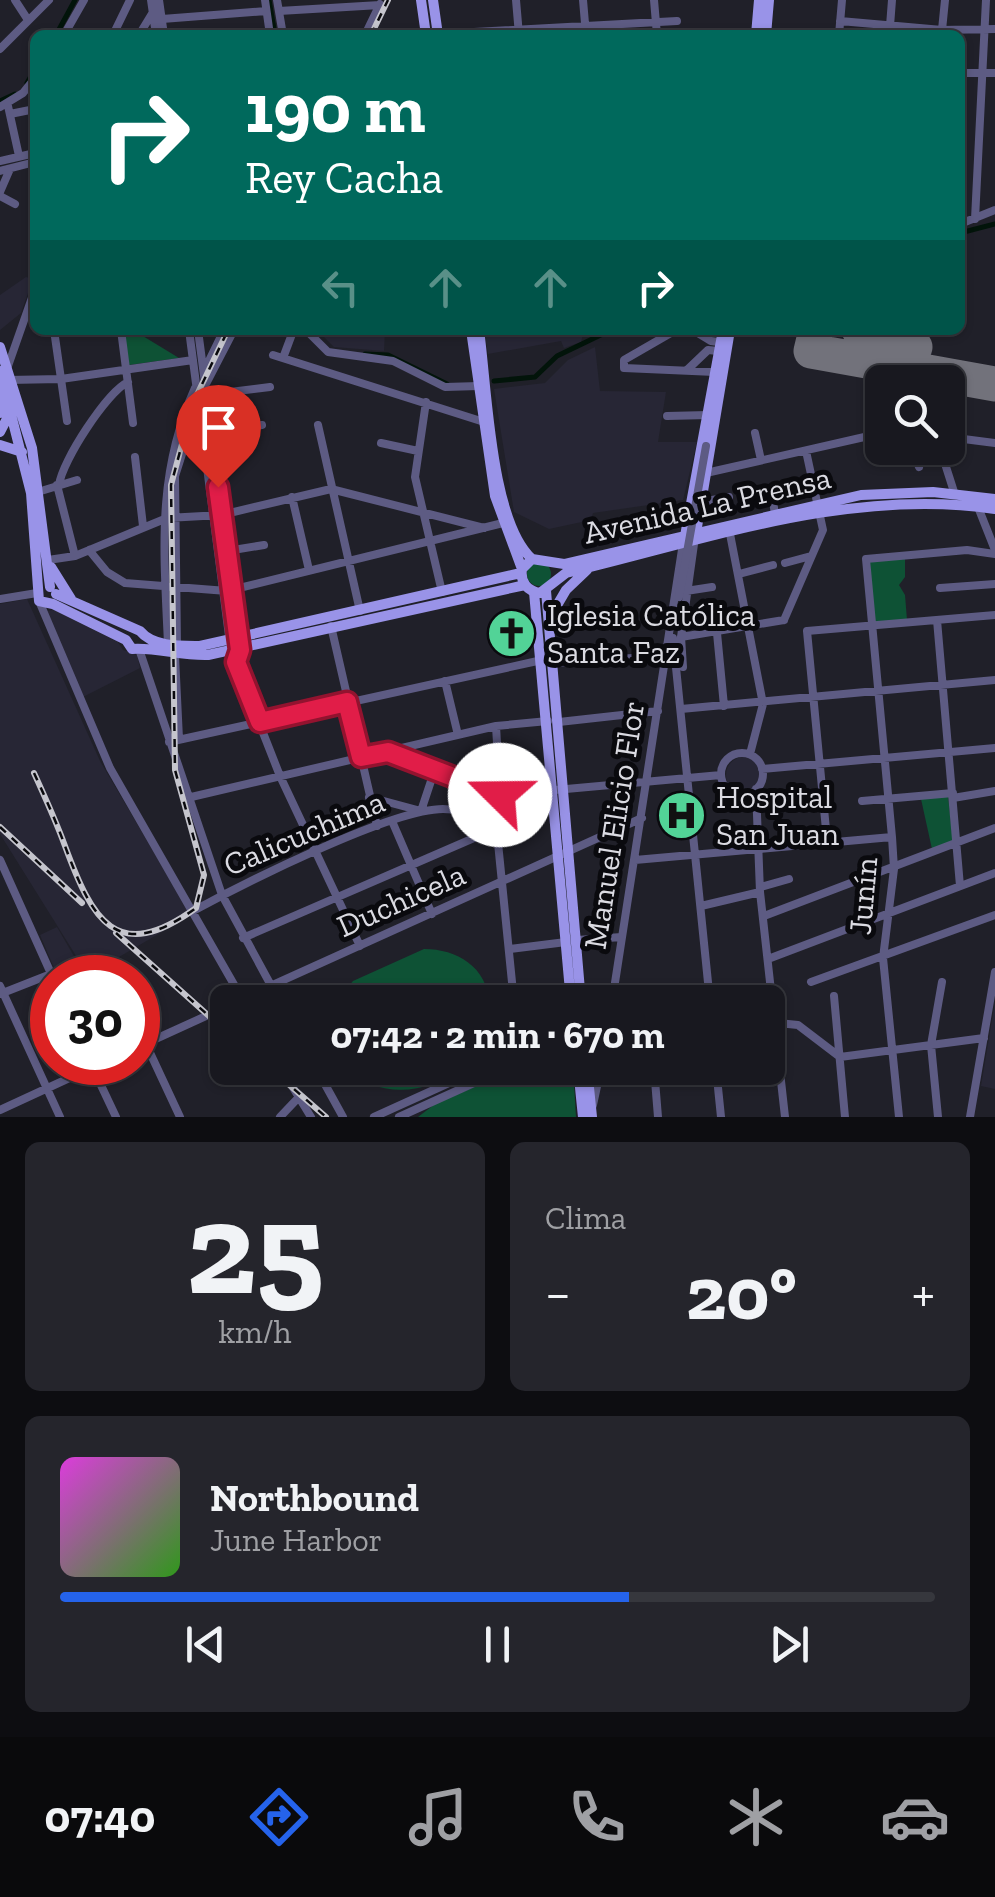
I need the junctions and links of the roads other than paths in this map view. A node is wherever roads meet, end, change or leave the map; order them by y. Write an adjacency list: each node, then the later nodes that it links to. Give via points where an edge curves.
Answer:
1 (15, 0): 25 (street)
2 (49, 0): 25 (street)
3 (84, 0): 31 (street)
4 (130, 0): 32 (street)
5 (151, 0): 22 (street)
6 (159, 0): 24 (street)
7 (265, 0): 21 (street)
8 (277, 0): 23 (street)
9 (421, 0): 39 (main road)
10 (433, 0): 40 (main road)
11 (516, 0): 41 (street)
12 (584, 0): 42 (street)
13 (654, 0): 28 (street)
14 (760, 0): 45 (main road)
15 (769, 0): 46 (main road)
16 (842, 0): 27 (street)
17 (892, 0): 29 (street)
18 (945, 0): 48 (street)
19 (986, 0): 49 (street)
20 (381, 2): 23 (street); 38 (street)
21 (266, 11): 24 (street); 36 (street)
22 (153, 12): 33 (street); 34 (street)
23 (279, 12): 37 (street)
24 (162, 19): 35 (street)
25 (28, 20): 50 (street)
26 (677, 21): 28 (street)
27 (840, 21): 29 (street); 47 (street)
28 (656, 23): 43 (street); 44 (street)
29 (890, 26): 48 (street)
30 (995, 29): 49 (street)
31 (67, 30)
32 (115, 30)
33 (143, 30)
34 (155, 30)
35 (163, 30)
36 (269, 30)
37 (282, 30)
38 (367, 30)
39 (425, 30)
40 (437, 30)
41 (519, 30)
42 (586, 30)
43 (595, 30)
44 (657, 30)
45 (757, 30)
46 (766, 30)
47 (839, 30)
48 (942, 30): 49 (street)
49 (983, 30): 52 (street)
50 (0, 49)
51 (965, 73): 52 (street)
52 (979, 73): 53 (street); 64 (street)
53 (995, 73)
54 (30, 83): 55 (street)
55 (6, 109): 57 (street)
56 (30, 154): 57 (street)
57 (19, 156): 58 (street)
58 (0, 161)
59 (30, 163): 60 (street)
60 (5, 170): 61 (street)
61 (0, 194): 62 (street)
62 (15, 204)
63 (995, 210): 64 (street)
64 (976, 219): 65 (street)
65 (965, 222)
66 (30, 300): 68 (street)
67 (30, 314): 68 (street)
68 (24, 315): 89 (street)
69 (55, 335): 90 (street)
70 (122, 335): 85 (street)
71 (190, 335): 84 (street)
72 (199, 335): 87 (street)
73 (222, 335): 87 (street)
74 (231, 335): 94 (street)
75 (292, 335): 83 (street)
76 (311, 335): 92 (street, via 328,352 392,360 445,387)
77 (472, 335): 92 (main road)
78 (480, 335): 149 (main road, via 502,494)
79 (668, 335): 86 (street, via 624,368)
80 (724, 339): 86 (street); 88 (main road); 100 (main road)
81 (0, 347): 89 (main road)
82 (274, 354): 83 (street)
83 (284, 358): 96 (street)
84 (193, 360): 85 (street); 94 (street)
85 (126, 370): 90 (street); 91 (street)
86 (687, 370): 88 (street)
87 (203, 372): 94 (street)
88 (715, 372): 100 (main road)
89 (4, 374): 90 (street); 95 (main road); 97 (main road)
90 (61, 379): 99 (street)
91 (128, 382): 102 (street); 121 (street, via 69,457)
92 (479, 386): 101 (main road)
93 (270, 387): 94 (street)
94 (202, 391): 106 (street); 135 (street); 136 (street, via 184,438); 136 (street, via 167,464)
95 (15, 402): 105 (main road); 115 (main road); 124 (main road)
96 (426, 402): 101 (street); 114 (street)
97 (0, 413)
98 (667, 416): 100 (street)
99 (67, 420)
100 (709, 420): 119 (main road); 141 (main road); 181 (street, bridge)
101 (484, 422): 137 (main road)
102 (133, 423)
103 (262, 425): 106 (street)
104 (318, 426): 123 (street)
105 (0, 432)
106 (211, 432): 135 (street)
107 (755, 433): 117 (street)
108 (865, 437): 113 (street)
109 (965, 440): 111 (street)
110 (380, 443): 114 (street)
111 (995, 443)
112 (0, 445): 115 (main road)
113 (806, 450): 117 (street); 131 (street)
114 (418, 451): 133 (street)
115 (24, 453): 167 (main road)
116 (136, 457): 138 (street)
117 (761, 460): 119 (street)
118 (945, 465): 125 (street)
119 (706, 473): 130 (main road)
120 (77, 480): 121 (street)
121 (58, 485): 124 (street); 147 (street)
122 (771, 488): 134 (street)
123 (330, 489): 126 (street); 133 (street); 151 (street)
124 (41, 491): 150 (main road)
125 (955, 495): 128 (main road, Avenida La Prensa); 131 (main road, Avenida La Prensa, via 888,492)
126 (292, 497): 135 (street); 156 (street)
127 (728, 497): 130 (street)
128 (995, 499)
129 (977, 506): 131 (main road, Avenida La Prensa, via 890,502); 132 (main road, Avenida La Prensa); 146 (street)
130 (700, 508): 140 (main road, via 709,526); 141 (main road)
131 (820, 508): 134 (main road, Avenida La Prensa); 140 (main road, Avenida La Prensa); 148 (street, via 823,530)
132 (995, 509)
133 (423, 513): 139 (street); 142 (street)
134 (775, 514): 140 (main road, Avenida La Prensa)
135 (217, 515): 136 (street); 145 (street); 164 (street)
136 (169, 518): 138 (street); 162 (street)
137 (504, 523): 139 (street); 159 (main road)
138 (143, 526): 144 (street)
139 (484, 528): 142 (street)
140 (726, 531): 141 (main road, Avenida La Prensa); 157 (street)
141 (689, 539): 152 (main road, Avenida La Prensa); 155 (main road, Avenida La Prensa); 165 (street); 185 (street, Manuel Elicio Flor)
142 (430, 540): 151 (street); 166 (street)
143 (264, 545): 145 (street)
144 (90, 550): 147 (street); 162 (street, via 116,578)
145 (226, 551): 164 (street)
146 (995, 552): 176 (street, Junín, via 866,559)
147 (75, 556): 150 (street)
148 (811, 556): 153 (street); 173 (street)
149 (532, 558): 152 (main road, Avenida La Prensa); 159 (main road)
150 (48, 560): 167 (main road); 169 (main road, via 66,595)
151 (348, 560): 156 (street); 170 (street)
152 (551, 562): 158 (main road)
153 (784, 563)
154 (772, 565): 157 (street)
155 (593, 566): 158 (main road, Avenida La Prensa); 172 (main road, via 566,590)
156 (309, 570): 164 (street)
157 (739, 574): 177 (street)
158 (556, 578): 159 (main road)
159 (530, 582): 166 (main road); 172 (main road); 175 (main road); 186 (main road)
160 (995, 584): 163 (street)
161 (712, 587): 165 (street)
162 (171, 588): 164 (street); 183 (street)
163 (940, 588)
164 (227, 590): 184 (street)
165 (686, 591): 181 (street)
166 (442, 592): 170 (main road)
167 (44, 595): 168 (street); 169 (main road); 180 (main road); 254 (street, via 110,768)
168 (0, 601)
169 (84, 609): 180 (main road)
170 (360, 611): 184 (main road)
171 (995, 615): 174 (street)
172 (548, 620): 186 (main road)
173 (784, 620): 177 (street); 178 (street)
174 (937, 620): 176 (street); 190 (street)
175 (332, 626): 184 (main road); 195 (street)
176 (870, 626): 178 (street); 192 (street, Junín)
177 (751, 627): 179 (street); 196 (street)
178 (807, 631): 193 (street)
179 (716, 632): 181 (street); 197 (street)
180 (128, 635): 182 (main road, via 140,631); 182 (main road, via 128,647)
181 (677, 638): 191 (street); 191 (street); 194 (street)
182 (145, 646): 183 (main road); 187 (main road)
183 (173, 649): 184 (main road); 204 (street)
184 (235, 649): 200 (street)
185 (664, 656): 186 (street); 194 (street, Manuel Elicio Flor)
186 (548, 661): 189 (street); 201 (main road)
187 (144, 663): 205 (street)
188 (995, 680): 190 (street)
189 (445, 681): 195 (street); 203 (street)
190 (944, 685): 192 (street); 208 (street)
191 (681, 691): 198 (street)
192 (877, 692): 193 (street); 211 (street, Junín)
193 (813, 698): 196 (street); 212 (street)
194 (659, 699): 199 (street, Manuel Elicio Flor)
195 (347, 702): 200 (street); 210 (street)
196 (763, 704): 197 (street); 209 (street)
197 (724, 706): 198 (street)
198 (681, 709): 217 (street)
199 (658, 711): 201 (street); 218 (street, Manuel Elicio Flor)
200 (260, 722): 204 (street); 216 (street)
201 (554, 722): 202 (street); 221 (main road)
202 (496, 726): 203 (street); 222 (street)
203 (458, 735): 207 (street)
204 (179, 739): 205 (street)
205 (168, 742): 225 (street)
206 (995, 748): 208 (street)
207 (388, 752): 210 (street); 214 (street)
208 (949, 752): 211 (street); 223 (street)
209 (750, 754): 213 (street); 215 (street, via 730,757)
210 (361, 757): 216 (street); 224 (street)
211 (883, 758): 212 (street); 226 (street, Junín)
212 (820, 764): 213 (street); 235 (street)
213 (762, 769): 219 (street)
214 (435, 770): 222 (street); 228 (street)
215 (721, 775): 217 (street); 219 (street, via 734,794)
216 (280, 776): 225 (street); 239 (street)
217 (689, 777): 218 (street); 238 (street)
218 (648, 781): 221 (street); 229 (street, Manuel Elicio Flor)
219 (756, 789): 237 (street)
220 (995, 790): 223 (street)
221 (558, 792): 222 (street); 240 (main road)
222 (500, 795): 231 (street)
223 (953, 796): 226 (street); 236 (street)
224 (370, 797): 228 (street); 232 (street)
225 (187, 798): 251 (street)
226 (888, 798): 227 (street); 234 (street, Junín)
227 (862, 800)
228 (421, 811): 230 (street, Calicuchima); 231 (street, Calicuchima, via 445,809)
229 (642, 818): 240 (street, Duchicela); 242 (street, Manuel Elicio Flor)
230 (392, 821): 232 (street, Calicuchima); 243 (street)
231 (496, 825): 243 (street); 248 (street)
232 (378, 826): 239 (street, Calicuchima)
233 (995, 828): 236 (street)
234 (892, 836): 235 (street); 244 (street, Junín)
235 (827, 840): 237 (street)
236 (956, 843): 244 (street); 249 (street)
237 (757, 847): 238 (street); 250 (street)
238 (695, 852): 242 (street); 253 (street)
239 (316, 854): 251 (street, Calicuchima); 252 (street)
240 (564, 855): 248 (street, Duchicela); 261 (main road)
241 (0, 860): 247 (street)
242 (635, 860): 259 (street, Manuel Elicio Flor)
243 (411, 866): 252 (street); 255 (street)
244 (894, 869): 256 (street, Junín); 258 (street)
245 (995, 873): 249 (street)
246 (790, 879): 250 (street)
247 (4, 880): 264 (street)
248 (504, 882): 255 (street, Duchicela); 263 (street)
249 (960, 886): 256 (street)
250 (761, 889): 253 (street); 258 (street)
251 (222, 895): 254 (street, Calicuchima); 260 (street)
252 (338, 898): 260 (street); 262 (street)
253 (701, 906): 278 (street)
254 (193, 911): 271 (street)
255 (432, 914): 262 (street, Duchicela)
256 (889, 914): 265 (street, Junín); 266 (street)
257 (995, 915): 265 (street)
258 (764, 916): 266 (street)
259 (622, 937): 261 (street); 277 (street, Manuel Elicio Flor)
260 (244, 938): 272 (street)
261 (571, 941): 263 (street); 275 (main road); 276 (main road)
262 (360, 946): 273 (street, Duchicela)
263 (510, 949): 274 (street)
264 (42, 955)
265 (883, 958): 269 (street); 287 (street, Junín)
266 (768, 959): 279 (street)
267 (995, 972): 285 (street)
268 (30, 982): 280 (street)
269 (811, 982)
270 (942, 982): 286 (street)
271 (232, 985)
272 (270, 985)
273 (273, 985)
274 (513, 985)
275 (571, 985)
276 (579, 985)
277 (615, 985)
278 (708, 985)
279 (770, 985)
280 (1, 991): 302 (street)
281 (834, 996): 288 (street)
282 (210, 1014): 284 (street)
283 (785, 1024): 288 (street, via 805,1029)
284 (160, 1036)
285 (984, 1038): 286 (street); 321 (street)
286 (931, 1045): 287 (street); 320 (street)
287 (892, 1050): 288 (street); 319 (street, Junín)
288 (840, 1058): 318 (street)
289 (160, 1080): 309 (street)
290 (51, 1085): 302 (street)
291 (101, 1085): 308 (street)
292 (291, 1085): 303 (street)
293 (325, 1085): 312 (street)
294 (445, 1085): 313 (street)
295 (470, 1085): 314 (street)
296 (582, 1085): 305 (main road)
297 (587, 1085): 305 (main road)
298 (596, 1085): 305 (street)
299 (655, 1085): 315 (street)
300 (718, 1085): 316 (street)
301 (781, 1085): 317 (street)
302 (45, 1088): 304 (street); 307 (street)
303 (298, 1098): 310 (street); 311 (street)
304 (0, 1108): 306 (street)
305 (588, 1116)
306 (5, 1117)
307 (60, 1117)
308 (116, 1117)
309 (180, 1117)
310 (280, 1117)
311 (310, 1117)
312 (343, 1117)
313 (374, 1117)
314 (399, 1117)
315 (658, 1117)
316 (721, 1117)
317 (786, 1117)
318 (844, 1117)
319 (899, 1117)
320 (938, 1117)
321 (970, 1117)

